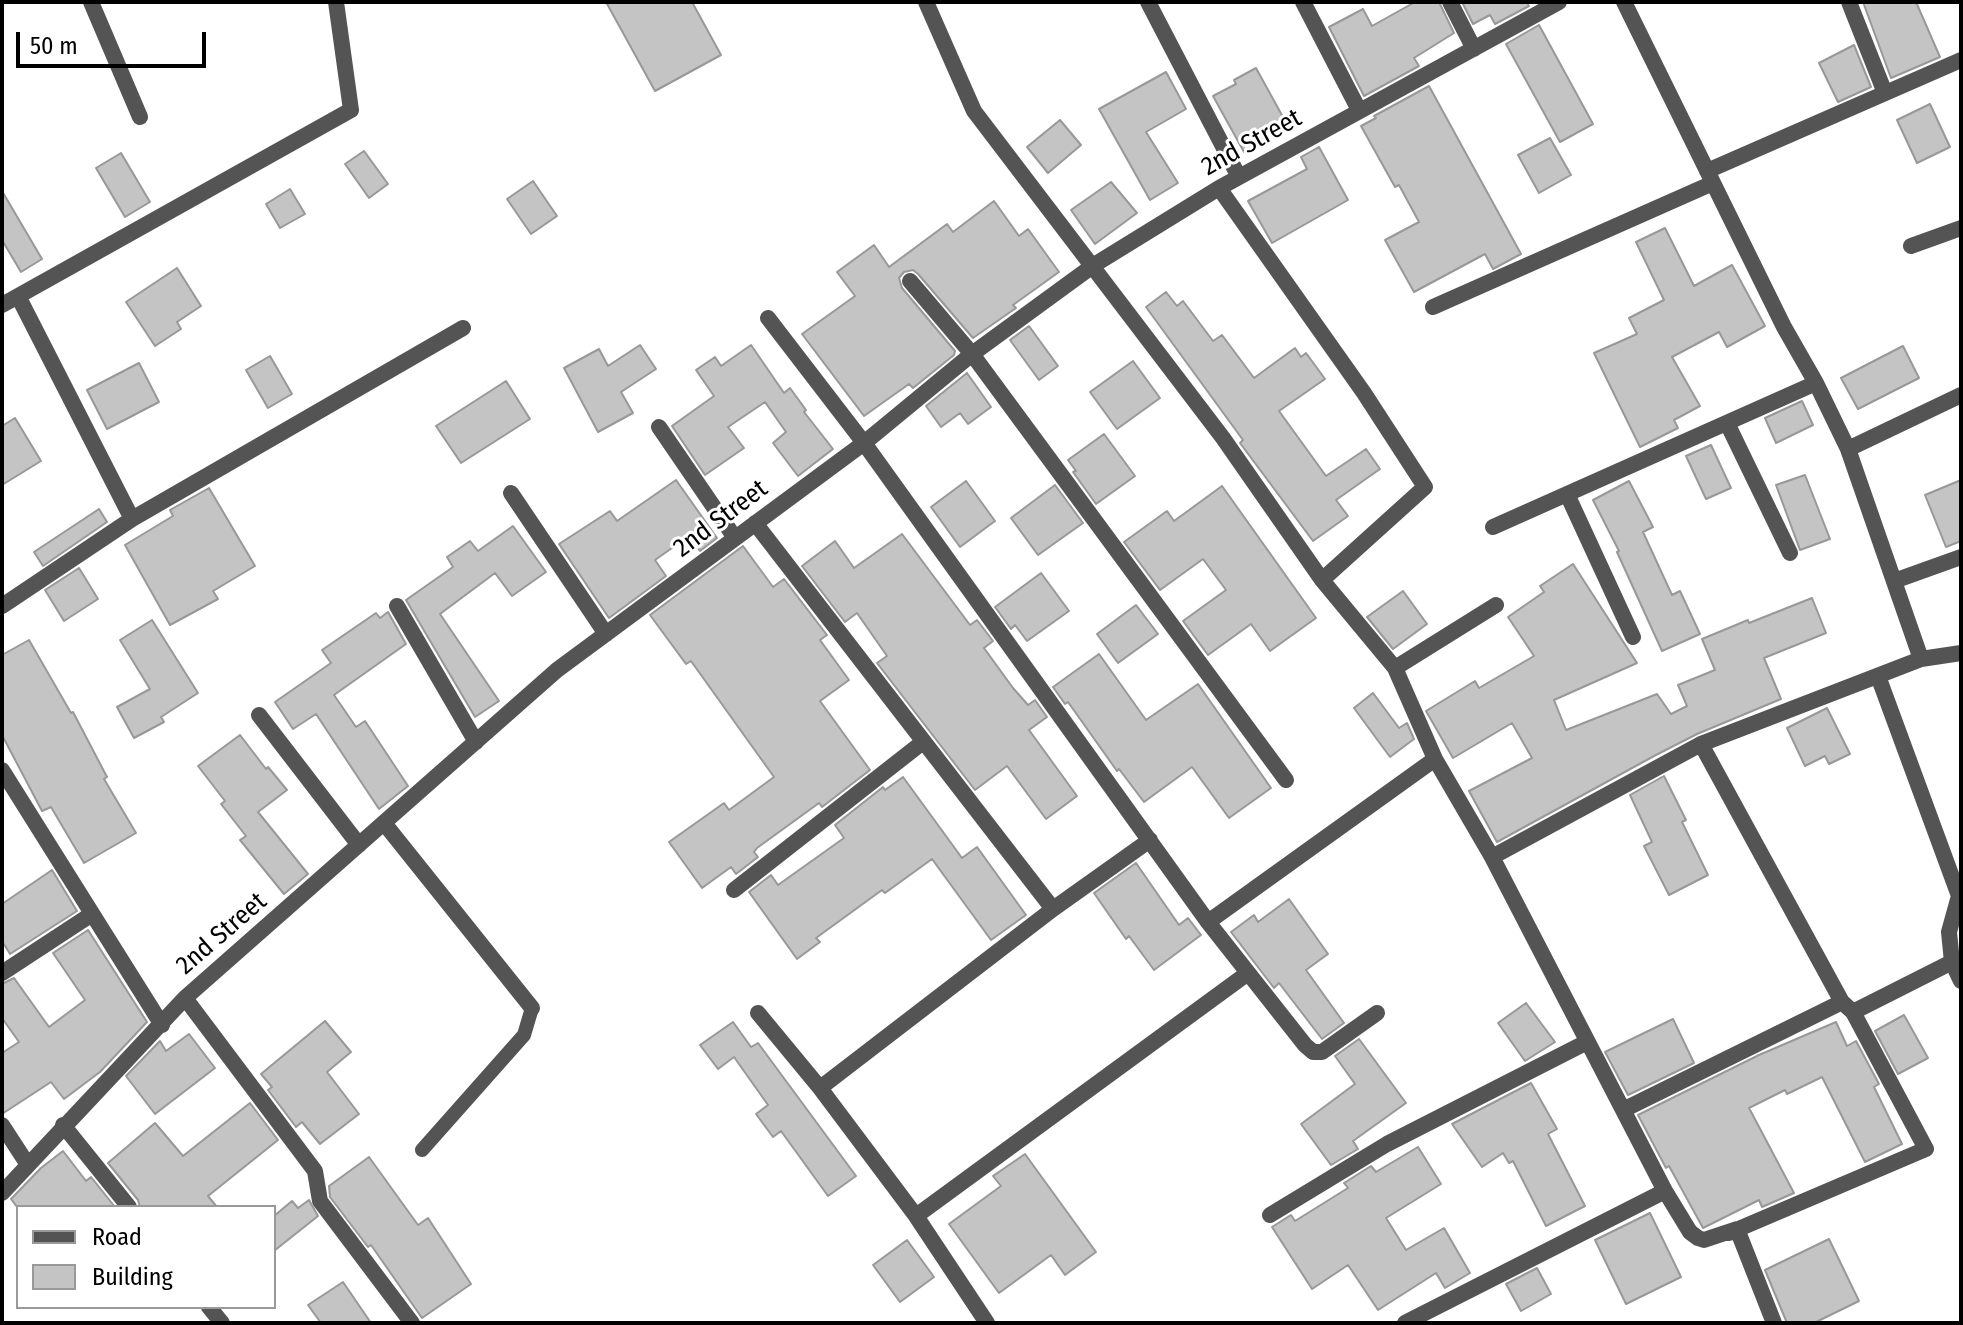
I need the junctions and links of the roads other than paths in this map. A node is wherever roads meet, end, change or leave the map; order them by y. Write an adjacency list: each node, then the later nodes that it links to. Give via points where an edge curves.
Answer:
1 (91, 2): 14 (street)
2 (336, 2): 22 (street, via 351,110)
3 (926, 2): 20 (street, via 974,111)
4 (1148, 2): 15 (street)
5 (1303, 2): 13 (street)
6 (1450, 2): 10 (street)
7 (1559, 2): 10 (street, 2nd Street)
8 (1624, 2): 16 (street)
9 (1849, 2): 12 (street)
10 (1474, 49): 13 (street, 2nd Street)
11 (1961, 60): 12 (street)
12 (1885, 93): 16 (street)
13 (1359, 110): 15 (street, 2nd Street)
14 (140, 117)
15 (1239, 177): 17 (street, 2nd Street)
16 (1710, 177): 24 (street); 28 (street)
17 (1219, 188): 20 (street, 2nd Street); 42 (street, via 1425,487)
18 (1961, 228): 19 (street)
19 (1911, 246)
20 (1094, 265): 27 (street, 2nd Street); 42 (street)
21 (910, 281): 27 (street)
22 (18, 296): 23 (street); 36 (street)
23 (2, 305)
24 (1433, 307)
25 (768, 318): 32 (street)
26 (463, 328): 36 (street)
27 (972, 354): 32 (street, 2nd Street); 59 (street)
28 (1816, 383): 30 (street); 33 (street)
29 (1961, 395): 33 (street)
30 (1727, 423): 35 (street); 40 (street)
31 (659, 427): 39 (street)
32 (864, 443): 37 (street, 2nd Street); 61 (street)
33 (1848, 449): 43 (street)
34 (511, 493): 47 (street)
35 (1567, 494): 38 (street); 48 (street)
36 (132, 519): 45 (street)
37 (755, 523): 39 (street, 2nd Street); 55 (street)
38 (1493, 527)
39 (735, 538): 47 (street, 2nd Street)
40 (1790, 553)
41 (1961, 557): 43 (street)
42 (1322, 580): 51 (street)
43 (1894, 581): 50 (street)
44 (1496, 605): 51 (street)
45 (2, 606)
46 (397, 606): 54 (street)
47 (606, 634): 54 (street, 2nd Street)
48 (1633, 637)
49 (1961, 653): 50 (street)
50 (1921, 659): 52 (street)
51 (1395, 668): 57 (street)
52 (1878, 676): 56 (street); 68 (street, via 1959,896 1949,932)
53 (259, 715): 62 (street)
54 (476, 742): 60 (street, 2nd Street)
55 (923, 742): 64 (street); 65 (street)
56 (1701, 744): 63 (street); 73 (street)
57 (1435, 759): 63 (street); 67 (street)
58 (2, 770): 66 (street)
59 (1286, 780)
60 (384, 823): 62 (street, 2nd Street); 74 (street)
61 (1150, 840): 65 (street); 67 (street)
62 (359, 845): 72 (street, 2nd Street)
63 (1492, 857): 78 (street)
64 (734, 890)
65 (1053, 909): 79 (street)
66 (92, 914): 69 (street); 77 (street)
67 (1208, 922): 70 (street)
68 (1952, 962): 71 (street); 73 (street)
69 (2, 973)
70 (1248, 973): 76 (street, via 1313,1052 1322,1052); 89 (street)
71 (1961, 981)
72 (185, 998): 77 (street, 2nd Street); 91 (street, via 315,1171 320,1201)
73 (1847, 1007): 80 (street); 90 (street, via 1926,1149)
74 (532, 1008): 83 (lane, via 524,1035)
75 (758, 1013): 79 (street)
76 (1377, 1013)
77 (162, 1025): 82 (street, 2nd Street)
78 (1587, 1042): 80 (street); 88 (street, via 1387,1144)
79 (820, 1088): 89 (street)
80 (1623, 1110): 85 (street)
81 (2, 1125): 84 (street)
82 (63, 1125): 84 (street, 2nd Street); 87 (street)
83 (422, 1150)
84 (28, 1165): 86 (street, 2nd Street)
85 (1665, 1191): 90 (street, via 1698,1238); 93 (street)
86 (2, 1193)
87 (127, 1205)
88 (1270, 1215)
89 (916, 1216): 92 (street)
90 (1725, 1234): 94 (street, via 1737,1229)
91 (412, 1323)
92 (987, 1323)
93 (1405, 1323)
94 (1774, 1323)

